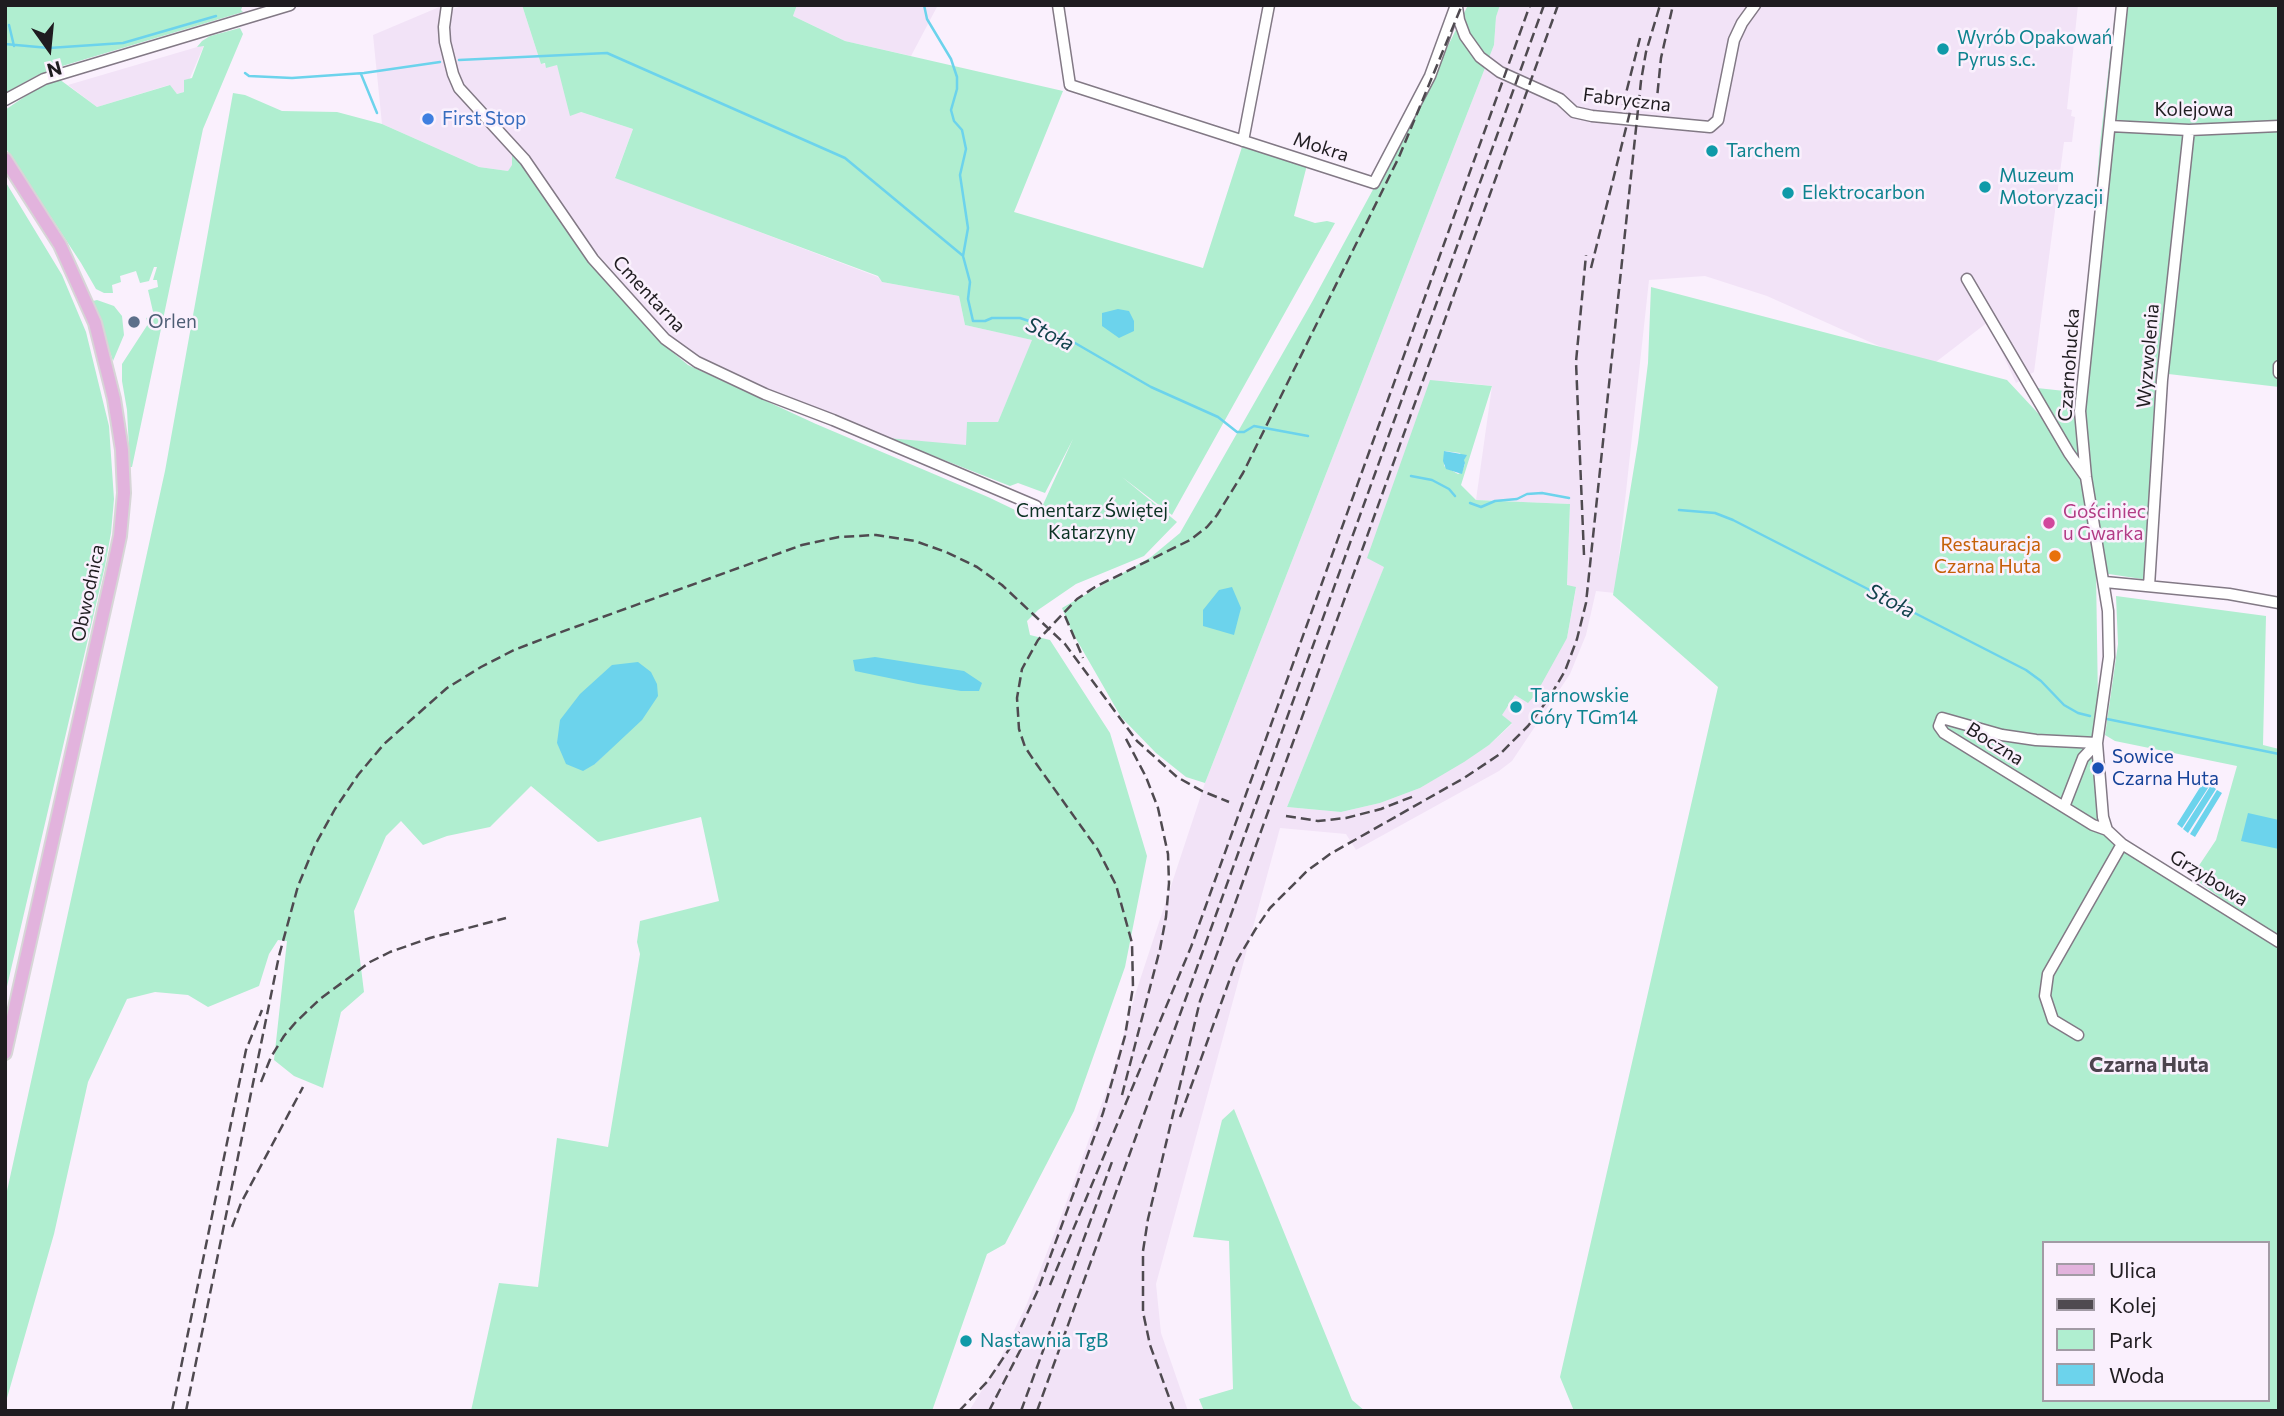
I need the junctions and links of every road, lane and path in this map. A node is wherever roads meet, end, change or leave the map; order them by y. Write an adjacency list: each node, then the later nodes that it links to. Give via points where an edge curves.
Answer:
1 (290, 5): 8 (street, via 44,79)
2 (447, 5): 18 (street, Cmentarna, via 445,43 459,88 525,160 593,259 665,339 697,362 765,394)
3 (1058, 5): 12 (street, Mokra, via 1070,85)
4 (1269, 5): 12 (street)
5 (1457, 5): 6 (street, Fabryczna, via 1465,36 1480,57 1500,72 1560,99 1574,112 1710,127 1717,122 1734,40); 12 (street, Mokra, via 1430,76 1374,183)
6 (1755, 5)
7 (2122, 5): 9 (street, Czarnohucka)
8 (5, 100)
9 (2110, 126): 11 (street, Kolejowa); 17 (street, Czarnohucka, via 2080,411)
10 (2279, 126): 11 (street, Kolejowa)
11 (2189, 130): 20 (street, Wyzwolenia, via 2162,380)
12 (1242, 141)
13 (5, 159): 28 (main road, Obwodnica, via 60,245 95,323 114,399 124,493 118,548)
14 (1966, 279): 17 (street)
15 (2279, 366): 16 (street)
16 (2279, 373)
17 (2086, 477): 19 (street, Czarnohucka)
18 (1036, 506)
19 (2105, 582): 20 (street); 22 (street, Czarnohucka, via 2109,657)
20 (2149, 586): 21 (street)
21 (2279, 603)
22 (2097, 743): 23 (street, via 2083,758); 23 (street, Boczna, via 2002,735 1942,718 1944,733); 24 (street, Czarnohucka)
23 (2064, 807): 24 (street, Boczna)
24 (2106, 830): 25 (street)
25 (2122, 844): 26 (street, Grzybowa); 27 (street, via 2048,974 2045,996 2053,1020)
26 (2279, 942)
27 (2078, 1035)
28 (5, 1053)

